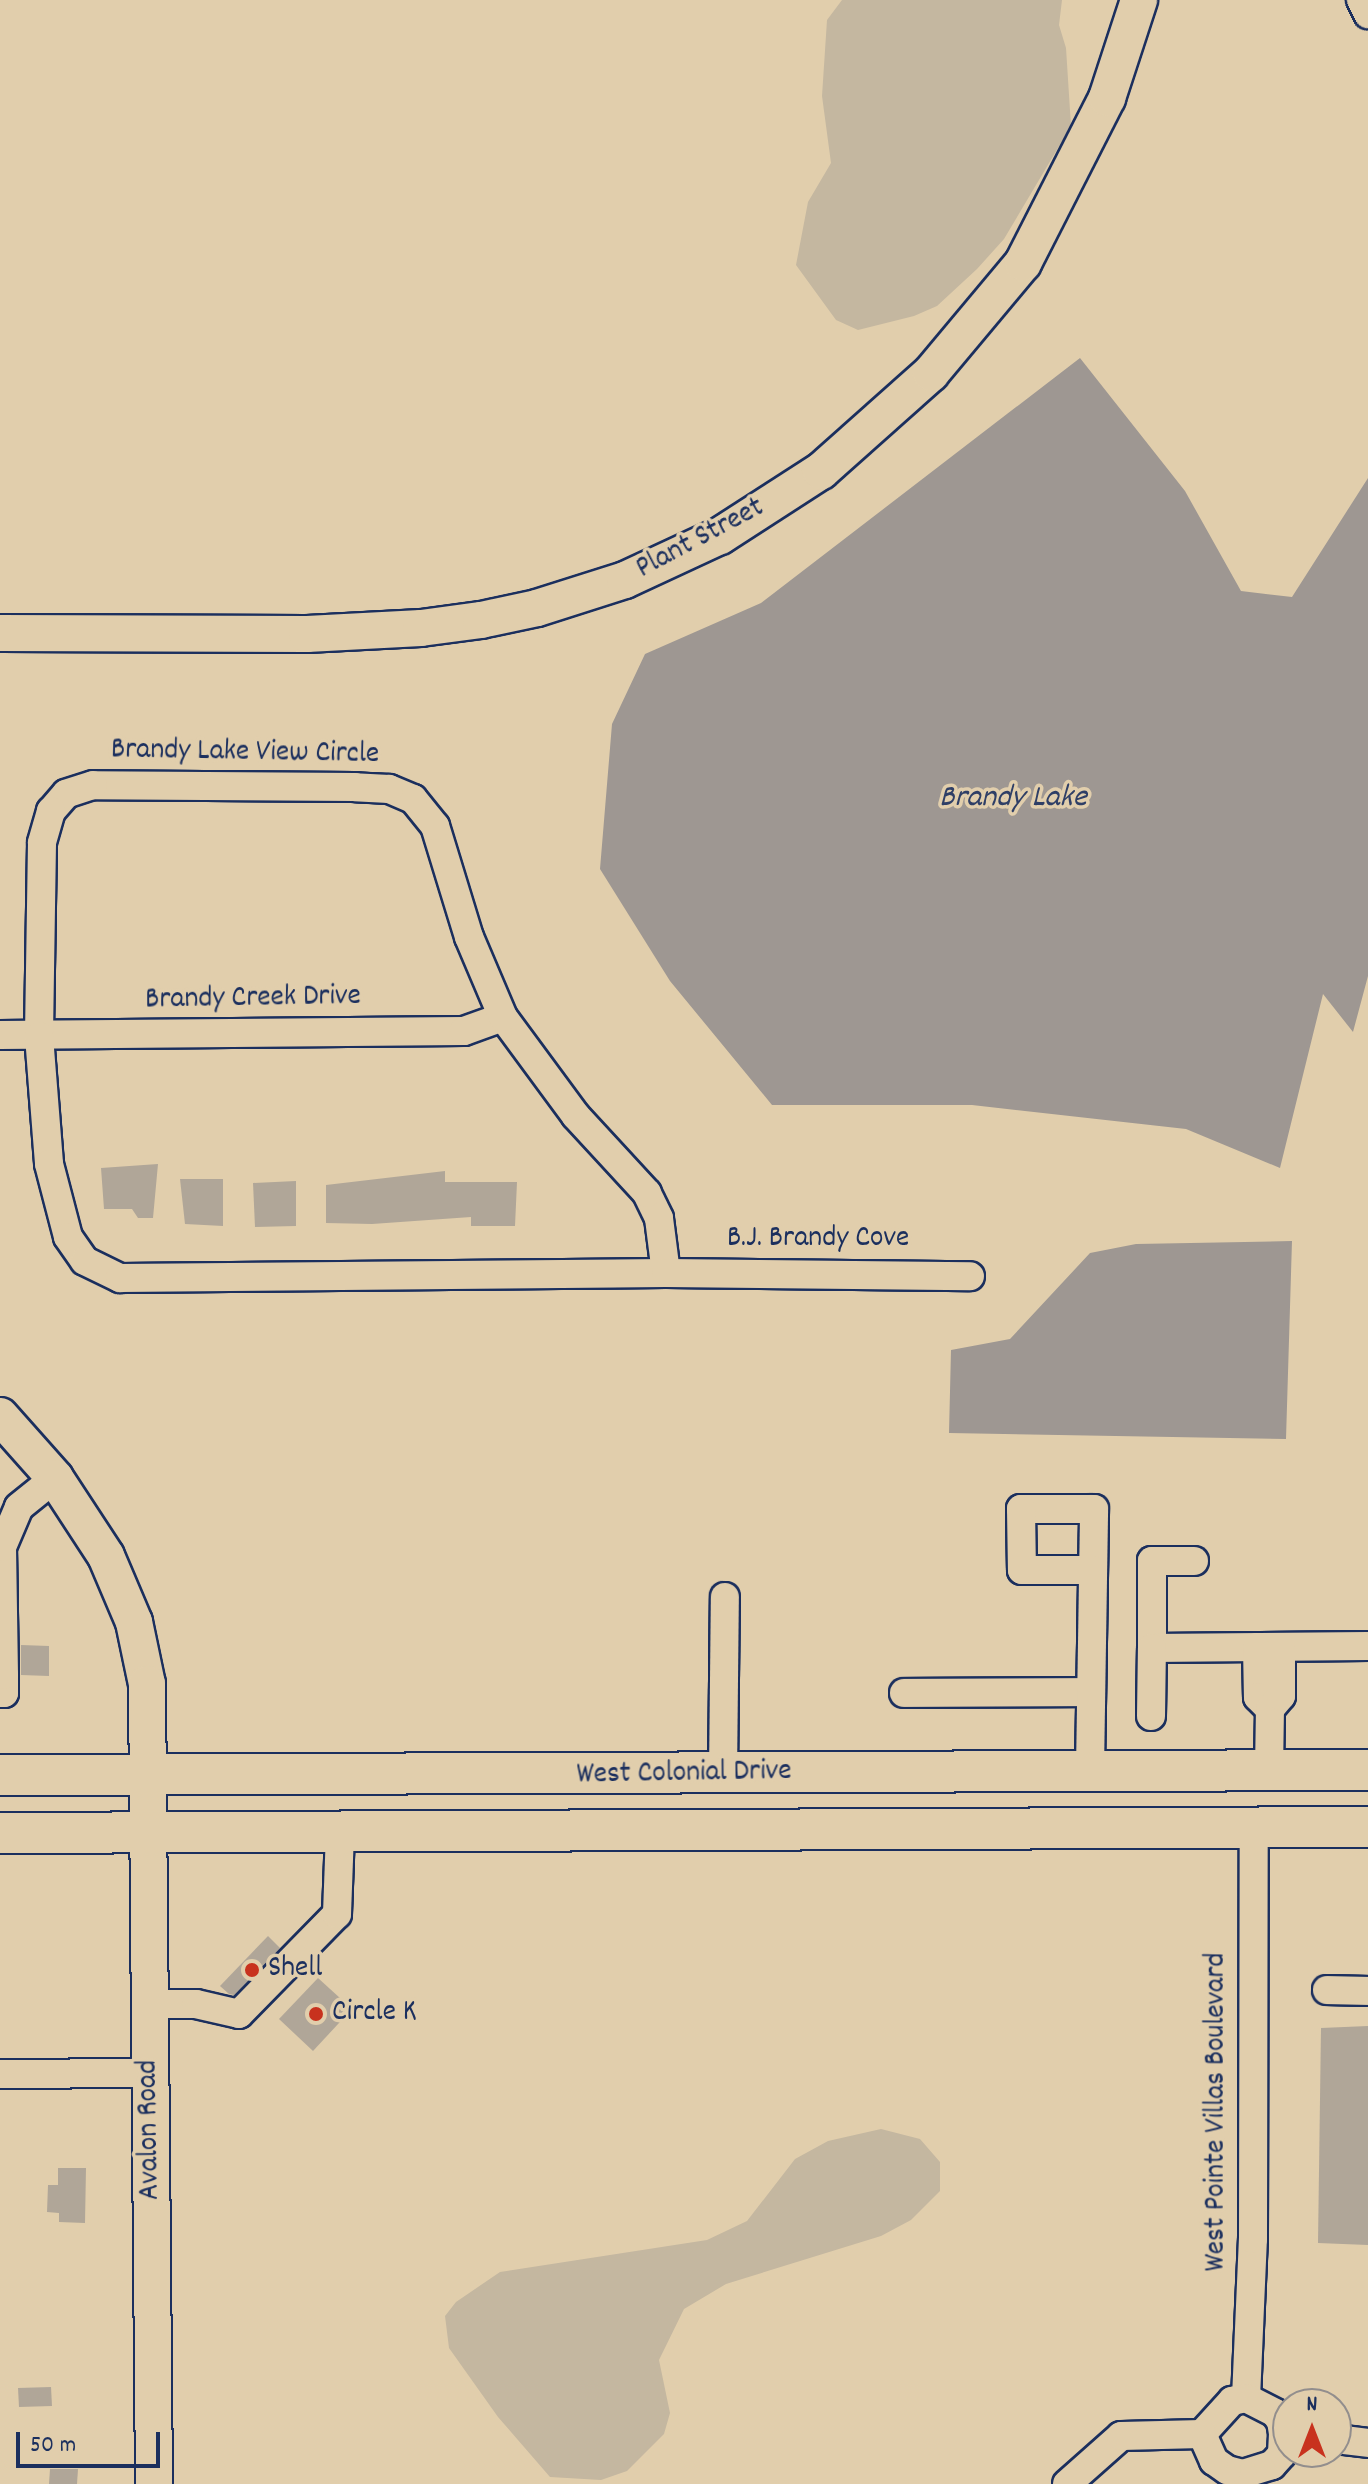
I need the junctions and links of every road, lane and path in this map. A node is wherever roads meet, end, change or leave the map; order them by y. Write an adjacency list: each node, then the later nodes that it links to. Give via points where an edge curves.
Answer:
1 (1139, 0): 4 (main road, Plant Street, via 1107,98 1023,263 931,373 821,471 720,536 625,580 481,620 307,634)
2 (1361, 0): 3 (street)
3 (1368, 14)
4 (0, 633)
5 (503, 1017): 7 (street, Brandy Creek Drive, via 464,1031); 7 (street, Brandy Lake View Circle, via 469,937 435,826 413,799 389,789 355,787 93,785 66,794 51,811 42,843); 8 (street, Brandy Lake View Circle, via 576,1116 647,1193 659,1218)
6 (0, 1035): 7 (street, Brandy Creek Drive)
7 (39, 1036): 8 (street, Brandy Lake View Circle, via 49,1164 68,1237 85,1261 120,1278)
8 (666, 1273): 9 (street, B.J. Brandy Cove)
9 (970, 1276)
10 (0, 1416): 11 (main road, Avalon Road)
11 (55, 1478): 19 (street, via 19,1507 2,1547); 27 (main road, Avalon Road, via 106,1556 134,1622 147,1684)
12 (1194, 1561): 17 (street, via 1152,1561)
13 (1092, 1570): 18 (street)
14 (725, 1597): 26 (street)
15 (1368, 1646): 16 (street)
16 (1269, 1647): 17 (street); 24 (street, via 1281,1696 1270,1709)
17 (1152, 1648): 21 (street)
18 (1090, 1692): 20 (street); 22 (street)
19 (0, 1693)
20 (904, 1693)
21 (1151, 1716)
22 (1090, 1770): 24 (highway, West Colonial Drive); 26 (highway, West Colonial Drive)
23 (1364, 1770): 24 (highway, West Colonial Drive); 28 (highway, via 1282,1793 1264,1806)
24 (1269, 1771): 30 (highway, via 1220,1807)
25 (0, 1775): 27 (highway, West Colonial Drive)
26 (723, 1775): 27 (highway, West Colonial Drive)
27 (148, 1777): 33 (main road, Avalon Road)
28 (1254, 1827): 29 (highway, West Colonial Drive); 30 (highway, West Colonial Drive); 39 (street, West Pointe Villas Boulevard, via 1253,2239)
29 (1368, 1827)
30 (1070, 1829): 32 (highway, West Colonial Drive)
31 (0, 1833): 33 (highway, West Colonial Drive)
32 (340, 1834): 33 (highway, West Colonial Drive); 36 (street, via 337,1914 239,2014 196,2004)
33 (147, 1835): 36 (main road, Avalon Road)
34 (1327, 1990): 35 (street)
35 (1368, 1991)
36 (148, 2004): 37 (main road, Avalon Road)
37 (151, 2073): 38 (street); 43 (main road, Avalon Road)
38 (0, 2074)
39 (1246, 2398): 40 (street); 41 (street, via 1232,2401)
40 (1272, 2411)
41 (1202, 2434): 42 (street, via 1214,2461 1227,2470 1243,2474); 44 (street, via 1121,2436)
42 (1272, 2465)
43 (154, 2484)
44 (1067, 2484)

